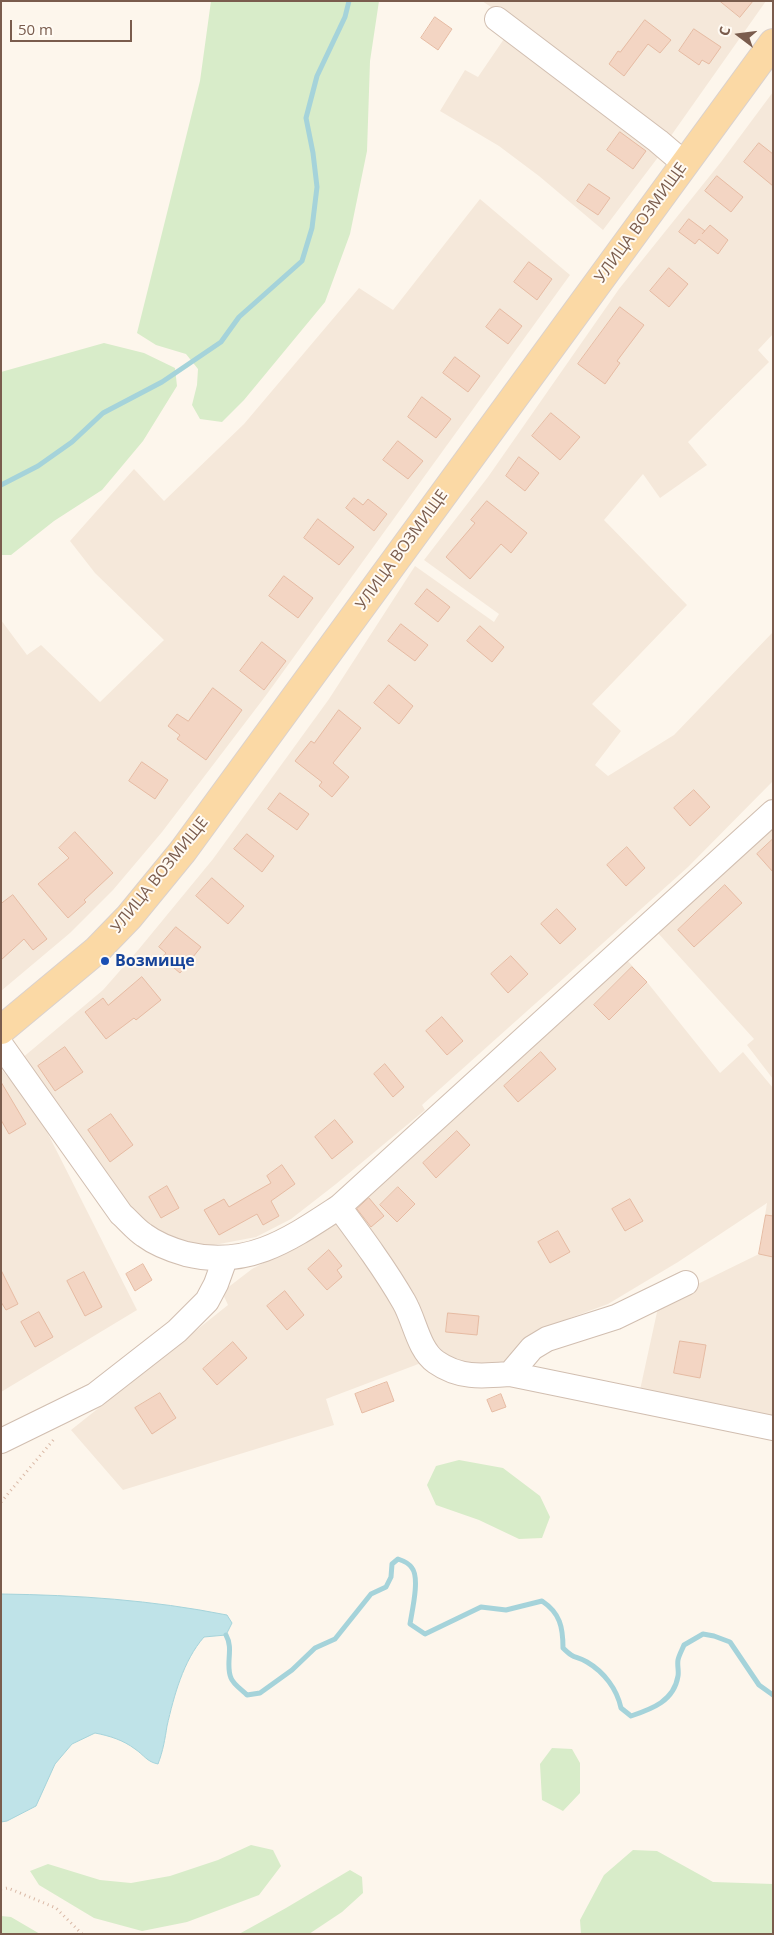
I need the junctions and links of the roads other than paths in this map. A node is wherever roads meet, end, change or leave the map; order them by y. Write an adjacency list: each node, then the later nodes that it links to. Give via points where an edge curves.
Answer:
1 (497, 20): 3 (street)
2 (773, 43): 3 (main road, УЛИЦА ВОЗМИЩЕ)
3 (685, 164): 5 (main road, УЛИЦА ВОЗМИЩЕ, via 183,851 129,917 97,950)
4 (773, 812): 7 (street)
5 (1, 1030)
6 (1, 1045): 8 (street, via 121,1214 144,1236 171,1250)
7 (339, 1207): 8 (street, via 268,1248); 10 (street, via 405,1303 425,1351 436,1362 458,1373 477,1377)
8 (225, 1259): 12 (street, via 207,1301 176,1331 95,1396)
9 (686, 1283): 10 (street, via 616,1317 547,1339 532,1348)
10 (510, 1374): 11 (street)
11 (773, 1428)
12 (1, 1441)

